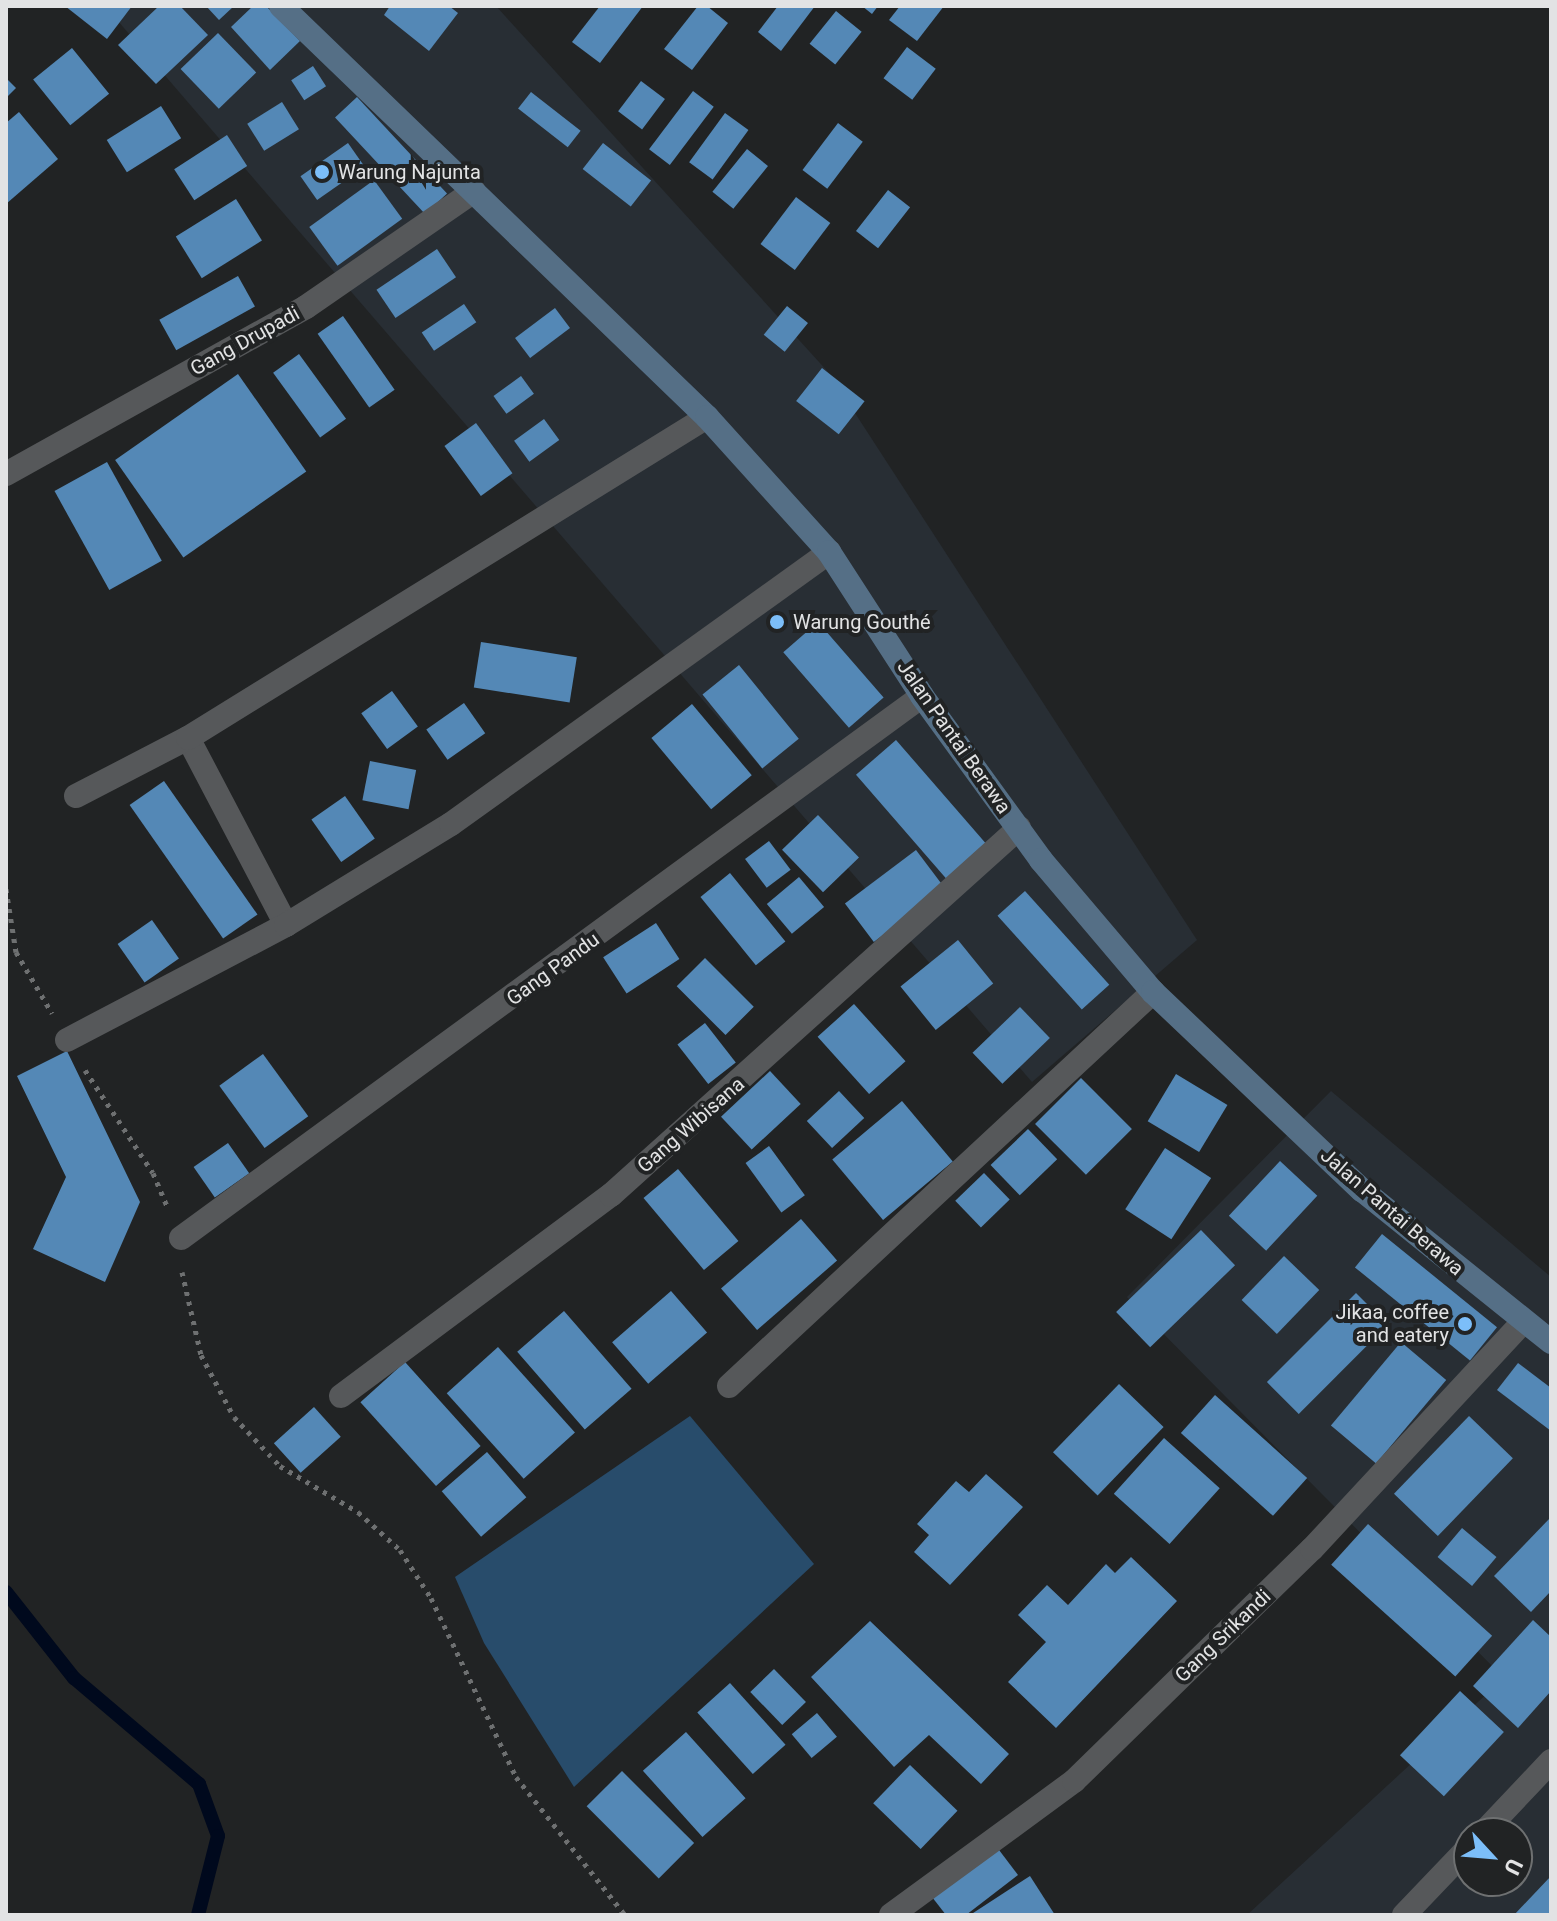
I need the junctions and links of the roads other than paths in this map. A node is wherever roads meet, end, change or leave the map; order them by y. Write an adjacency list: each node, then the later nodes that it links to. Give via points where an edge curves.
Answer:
1 (281, 6): 2 (street, Jalan Pantai Berawa)
2 (474, 191): 3 (street, Jalan Pantai Berawa); 4 (street, Gang Drupadi, via 306,307)
3 (707, 417): 5 (street, Jalan Pantai Berawa); 7 (street)
4 (6, 474)
5 (829, 552): 6 (street, Jalan Pantai Berawa); 10 (street, via 451,824)
6 (922, 696): 9 (street, Jalan Pantai Berawa); 13 (street, Gang Pandu)
7 (188, 738): 8 (street); 10 (street)
8 (76, 796)
9 (1019, 828): 11 (street, Jalan Pantai Berawa); 17 (street, Gang Wibisana, via 644,1167)
10 (286, 925): 12 (street)
11 (1153, 992): 14 (street, Jalan Pantai Berawa, via 1362,1190); 16 (street)
12 (67, 1040)
13 (181, 1238)
14 (1523, 1322): 15 (street, Jalan Pantai Berawa); 21 (street, Gang Srikandi, via 1312,1549 1074,1781)
15 (1551, 1342)
16 (729, 1386)
17 (341, 1396)
18 (1551, 1761): 19 (street)
19 (1498, 1817)
20 (1453, 1864): 22 (street)
21 (891, 1915)
22 (1404, 1915)

